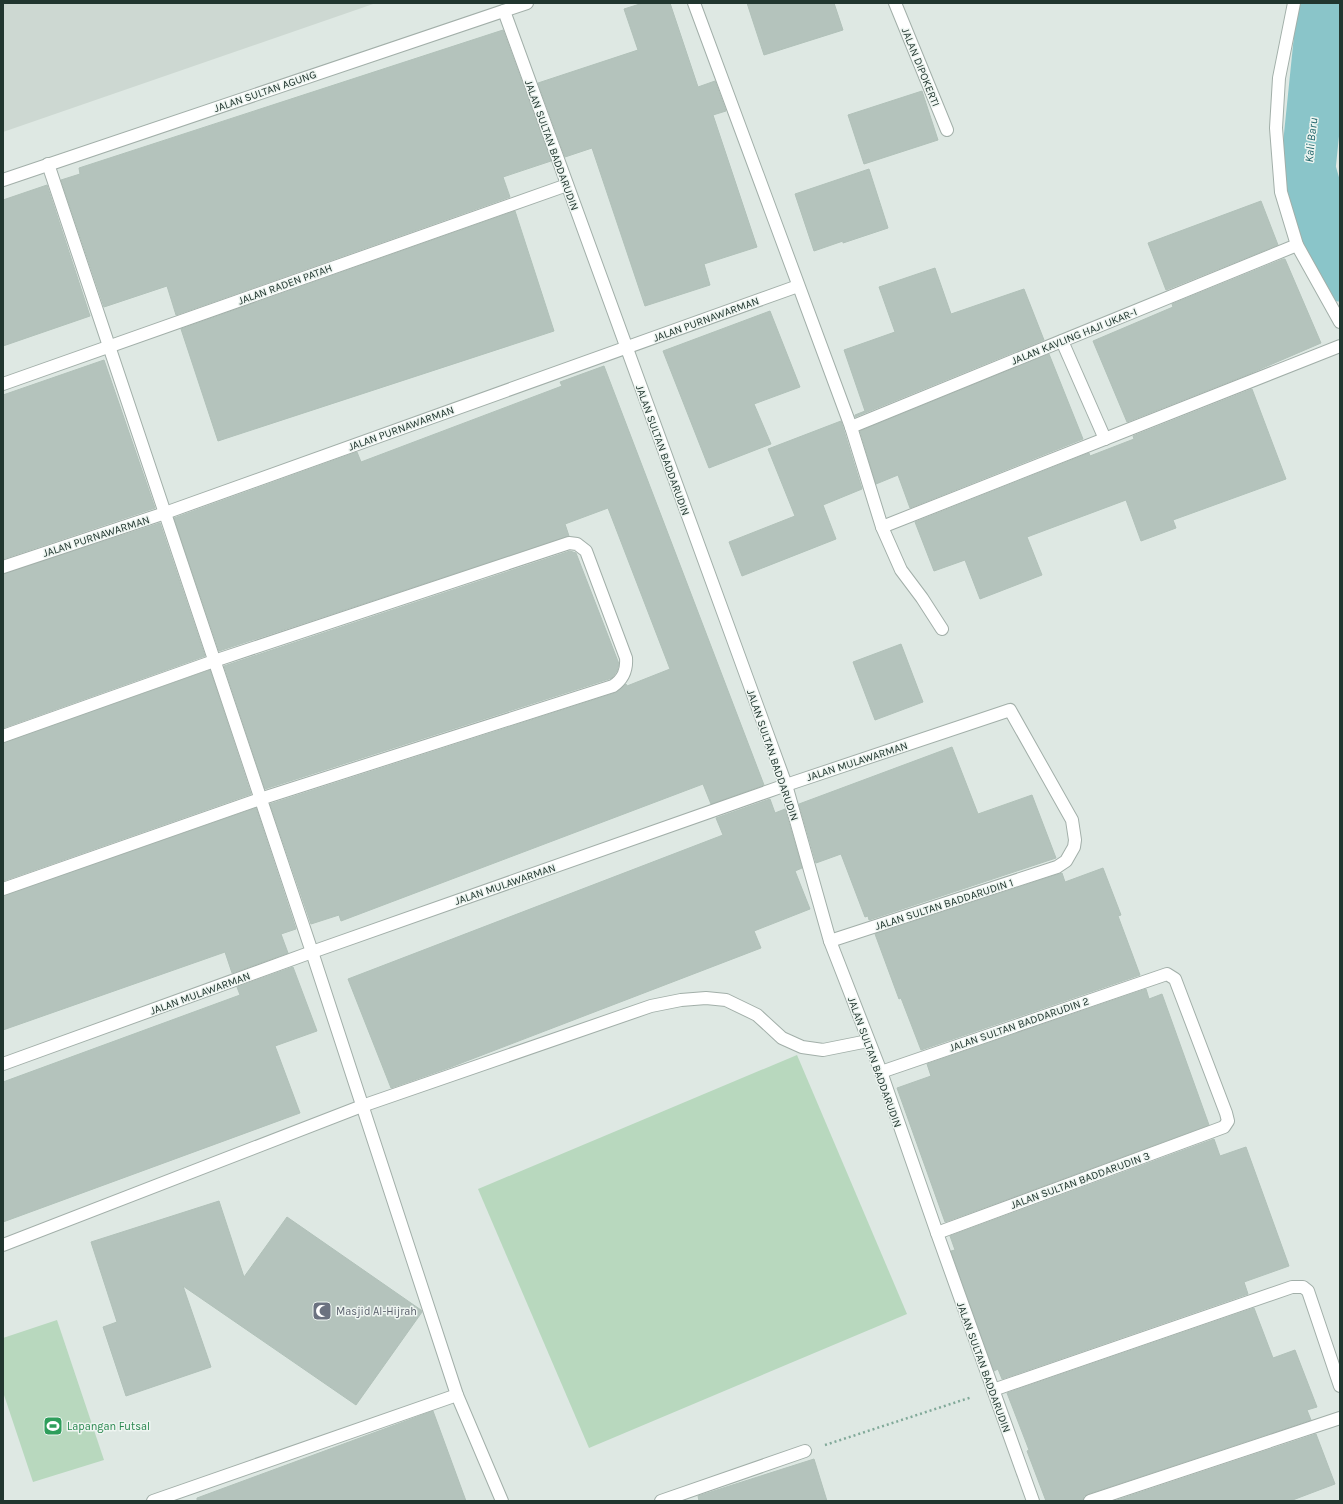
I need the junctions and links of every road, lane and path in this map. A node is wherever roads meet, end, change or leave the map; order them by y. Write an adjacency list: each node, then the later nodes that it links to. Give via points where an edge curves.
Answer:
1 (527, 3): 5 (street, JALAN SULTAN AGUNG)
2 (694, 3): 11 (street)
3 (895, 3): 6 (street, JALAN DIPOKERTI)
4 (1294, 3): 10 (street, via 1279,78 1276,128 1281,192)
5 (504, 11): 7 (street, JALAN SULTAN AGUNG); 9 (street, JALAN SULTAN BADDARUDIN)
6 (947, 130)
7 (48, 164): 8 (street, JALAN SULTAN AGUNG); 15 (street)
8 (3, 180)
9 (567, 184): 15 (street, JALAN RADEN PATAH); 16 (street, JALAN SULTAN BADDARUDIN)
10 (1297, 244): 12 (street); 13 (street, JALAN KAVLING HAJI UKAR-I)
11 (798, 286): 16 (street, JALAN PURNAWARMAN); 18 (street)
12 (1340, 322)
13 (1062, 341): 18 (street, JALAN KAVLING HAJI UKAR-I); 19 (street)
14 (1340, 346): 19 (street)
15 (109, 347): 17 (street, JALAN RADEN PATAH); 20 (street)
16 (626, 347): 20 (street, JALAN PURNAWARMAN); 26 (street, JALAN SULTAN BADDARUDIN)
17 (3, 384)
18 (851, 427): 21 (street)
19 (1105, 439): 21 (street)
20 (165, 513): 22 (street, JALAN PURNAWARMAN); 24 (street)
21 (882, 527): 23 (street, via 901,570)
22 (3, 567)
23 (942, 629)
24 (214, 661): 25 (street); 27 (street); 27 (street, via 573,543 586,551 626,658 624,676 613,686)
25 (3, 736)
26 (786, 785): 28 (street, JALAN MULAWARMAN, via 1010,710 1072,820 1074,846 1066,861); 30 (street, JALAN SULTAN BADDARUDIN); 31 (street, JALAN MULAWARMAN)
27 (260, 799): 29 (street); 31 (street)
28 (1057, 867): 30 (street, JALAN SULTAN BADDARUDIN 1)
29 (3, 889)
30 (830, 941): 32 (street, JALAN SULTAN BADDARUDIN)
31 (312, 952): 33 (street, JALAN MULAWARMAN); 35 (street)
32 (868, 1041): 34 (street, JALAN SULTAN BADDARUDIN); 35 (street, via 823,1050 802,1048 782,1038 756,1015 726,1000 680,1000 650,1006)
33 (3, 1064)
34 (880, 1072): 36 (street, JALAN SULTAN BADDARUDIN 2, via 1167,974 1175,979 1226,1113 1228,1121); 37 (street, JALAN SULTAN BADDARUDIN)
35 (362, 1106): 38 (street); 41 (street)
36 (1224, 1127): 37 (street, JALAN SULTAN BADDARUDIN 3)
37 (937, 1233): 40 (street, JALAN SULTAN BADDARUDIN)
38 (3, 1245)
39 (1340, 1386): 40 (street, via 1308,1291 1303,1287 1297,1287 1284,1289)
40 (993, 1390): 43 (path); 47 (street, JALAN SULTAN BADDARUDIN)
41 (457, 1395): 44 (street); 45 (street)
42 (1340, 1418): 48 (street)
43 (805, 1451): 46 (street)
44 (153, 1501)
45 (502, 1501)
46 (661, 1501)
47 (1033, 1501)
48 (1090, 1501)

